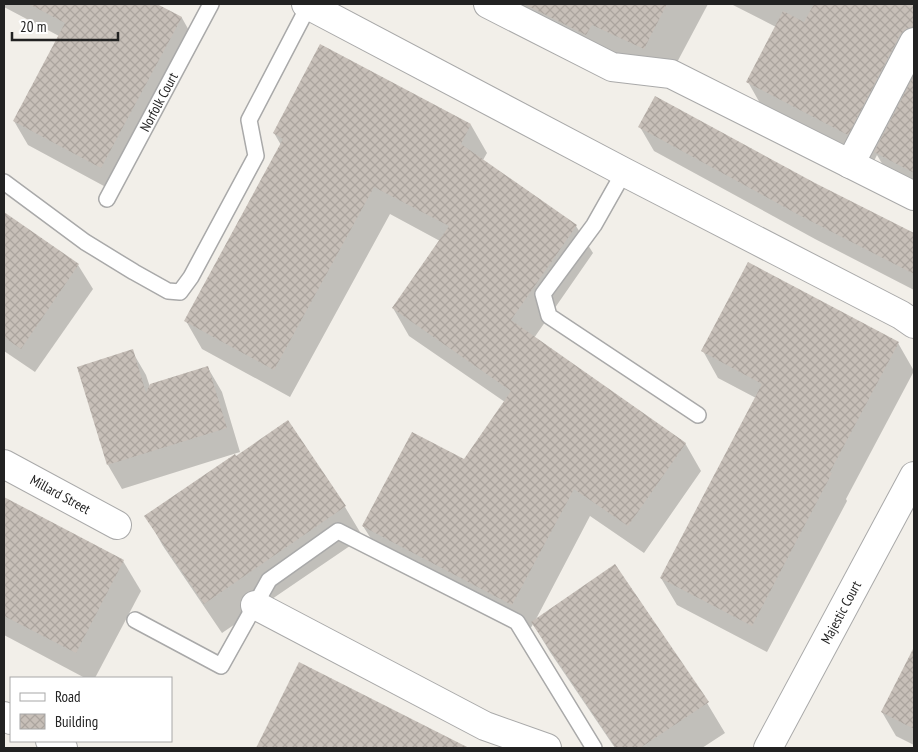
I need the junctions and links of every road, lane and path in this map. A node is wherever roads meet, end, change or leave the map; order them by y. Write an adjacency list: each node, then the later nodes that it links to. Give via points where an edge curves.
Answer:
1 (211, 4): 9 (lane, Norfolk Court)
2 (488, 4): 5 (street, via 612,67 671,74)
3 (307, 5): 6 (street); 7 (lane, via 249,120 256,156 180,292 168,290 85,242)
4 (914, 42): 5 (street)
5 (850, 164): 8 (street)
6 (624, 172): 10 (street); 11 (lane, via 594,225 543,294 549,316)
7 (4, 182)
8 (914, 196)
9 (106, 199)
10 (914, 324)
11 (698, 415)
12 (4, 464): 14 (street, Millard Street)
13 (914, 476): 21 (street, Majestic Court)
14 (117, 525)
15 (255, 605): 16 (lane, via 221,666); 19 (street, via 485,726); 20 (lane, via 269,580 338,531 517,622)
16 (135, 620)
17 (52, 742): 18 (street)
18 (63, 748)
19 (547, 748)
20 (594, 748)
21 (768, 748)

